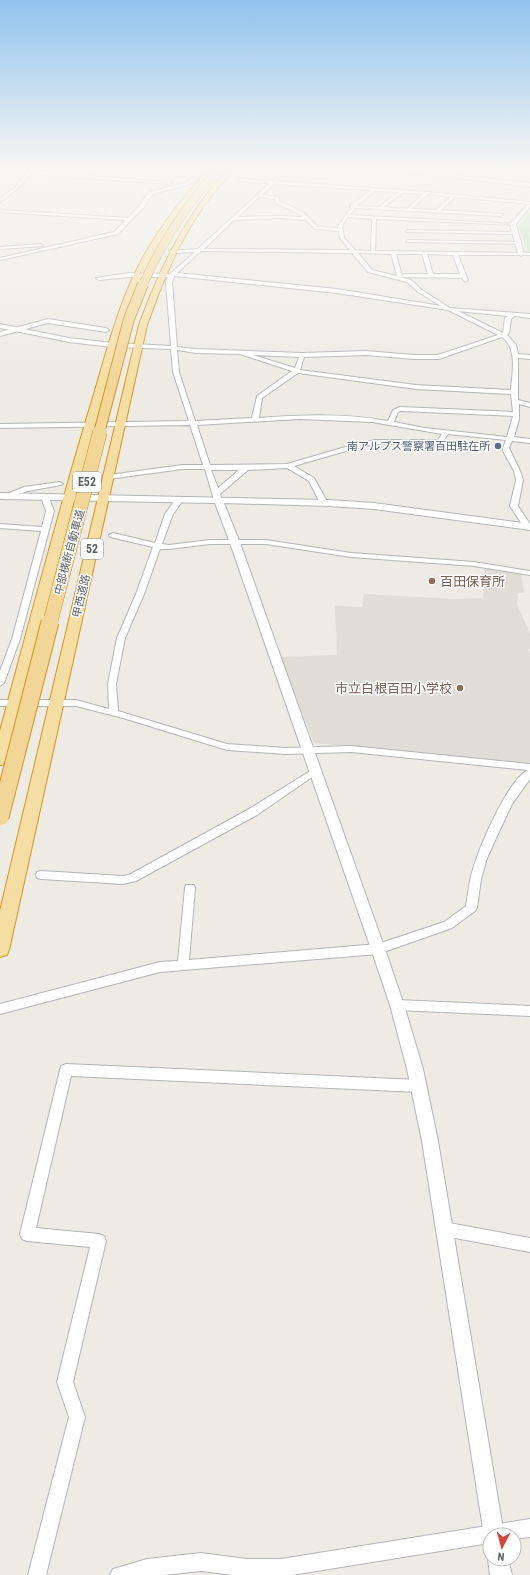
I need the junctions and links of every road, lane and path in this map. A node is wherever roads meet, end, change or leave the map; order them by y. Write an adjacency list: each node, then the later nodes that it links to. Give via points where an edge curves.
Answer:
1 (76, 242): 14 (street)
2 (155, 242): 25 (highway)
3 (158, 242): 88 (highway, 中部横断自動車道 / E52, bridge, via 142,274 124,319)
4 (163, 242): 89 (highway, 中部横断自動車道 / E52, bridge, via 129,318)
5 (178, 242): 15 (highway, 甲西道路 / 52)
6 (207, 242): 13 (street)
7 (346, 242): 16 (street)
8 (374, 242): 17 (street)
9 (408, 242): 19 (street)
10 (463, 242): 11 (street)
11 (518, 244): 22 (street)
12 (0, 248): 14 (street, via 41,245)
13 (199, 250): 15 (street); 16 (street); 26 (street)
14 (39, 251): 24 (street)
15 (172, 252): 26 (highway, 甲西道路 / 52)
16 (354, 253): 17 (street); 28 (street, via 370,271)
17 (374, 253): 18 (street)
18 (393, 253): 19 (street); 28 (street)
19 (408, 253): 20 (street)
20 (424, 253): 21 (street); 27 (street)
21 (455, 253): 22 (street); 27 (street, via 464,278)
22 (521, 254): 23 (street)
23 (530, 254)
24 (0, 259)
25 (138, 275): 26 (street); 29 (street); 38 (highway)
26 (168, 276): 30 (street, via 337,291); 39 (highway, 甲西道路 / 52); 40 (street)
27 (431, 276): 28 (street)
28 (398, 277): 30 (street, via 413,283 420,291)
29 (99, 278)
30 (449, 309): 31 (street); 37 (street)
31 (513, 315): 32 (street); 37 (street, via 508,318 506,333)
32 (530, 315)
33 (0, 326): 34 (street)
34 (14, 330): 35 (street, via 48,321); 36 (street); 38 (street)
35 (106, 330)
36 (0, 334)
37 (503, 335): 42 (street, via 439,357 366,353); 43 (street, via 509,338)
38 (112, 345): 39 (street); 53 (highway)
39 (138, 346): 40 (street); 54 (highway, 甲西道路 / 52)
40 (173, 348): 41 (street); 51 (street, via 176,372)
41 (238, 352): 42 (street); 45 (street)
42 (302, 355): 45 (street)
43 (515, 356): 44 (street); 46 (street)
44 (530, 357)
45 (297, 371): 46 (street, via 416,387); 50 (street, via 259,397)
46 (513, 392): 47 (street)
47 (517, 402): 48 (street); 49 (street)
48 (530, 405)
49 (516, 414): 52 (street, via 400,409 395,411); 57 (street)
50 (255, 420): 51 (street); 52 (street, via 329,417)
51 (193, 423): 54 (street); 60 (street)
52 (390, 423): 56 (street)
53 (90, 424): 54 (street); 55 (street); 67 (highway)
54 (122, 424): 62 (highway, 甲西道路 / 52)
55 (0, 426)
56 (446, 432): 57 (street); 59 (street, via 440,442 375,442)
57 (510, 438): 58 (street); 72 (street, via 507,453 518,472 520,484 514,506)
58 (530, 441)
59 (288, 466): 61 (street); 70 (street, via 316,484 318,494)
60 (208, 468): 61 (street); 62 (street, via 182,467); 65 (street)
61 (246, 468): 65 (street)
62 (109, 477): 68 (highway, 甲西道路 / 52)
63 (59, 484): 64 (street)
64 (3, 496): 66 (street)
65 (217, 496): 69 (street); 70 (street); 75 (street)
66 (44, 497): 67 (street); 73 (street, via 50,511)
67 (69, 497): 68 (street); 81 (highway)
68 (104, 498): 69 (street); 80 (highway, 甲西道路 / 52)
69 (180, 499): 76 (street, via 169,514)
70 (324, 503): 72 (street, via 374,506)
71 (0, 526): 73 (street)
72 (529, 527)
73 (45, 529): 78 (street, via 16,639)
74 (113, 536): 76 (street)
75 (235, 542): 76 (street); 77 (street, via 266,542 351,555 474,564); 83 (street)
76 (158, 546): 82 (street, via 121,638 112,684)
77 (530, 573)
78 (0, 684)
79 (0, 702): 81 (street)
80 (56, 702): 81 (street); 82 (street, via 76,703); 93 (highway, 甲西道路 / 52)
81 (16, 703): 84 (highway)
82 (114, 713): 83 (street, via 227,747)
83 (308, 751): 85 (street, via 351,749); 86 (street)
84 (0, 760)
85 (530, 767)
86 (315, 771): 90 (street, via 253,812 132,878 123,880); 92 (street)
87 (530, 773): 92 (street, via 506,805 478,870 471,908 448,925)
88 (0, 786)
89 (0, 817)
90 (40, 875)
91 (190, 888): 94 (street)
92 (378, 949): 94 (street); 95 (street)
93 (0, 950)
94 (183, 965): 96 (street, via 160,967)
95 (397, 1005): 97 (street); 98 (street)
96 (0, 1009)
97 (530, 1011)
98 (419, 1086): 99 (street); 103 (street, via 66,1070 28,1234 99,1241 65,1382 77,1417)
99 (444, 1229): 100 (street); 101 (street)
100 (530, 1245)
101 (493, 1527)
102 (482, 1536): 104 (street, via 281,1568 248,1568 202,1562 147,1568)
103 (37, 1575)
104 (119, 1575)

